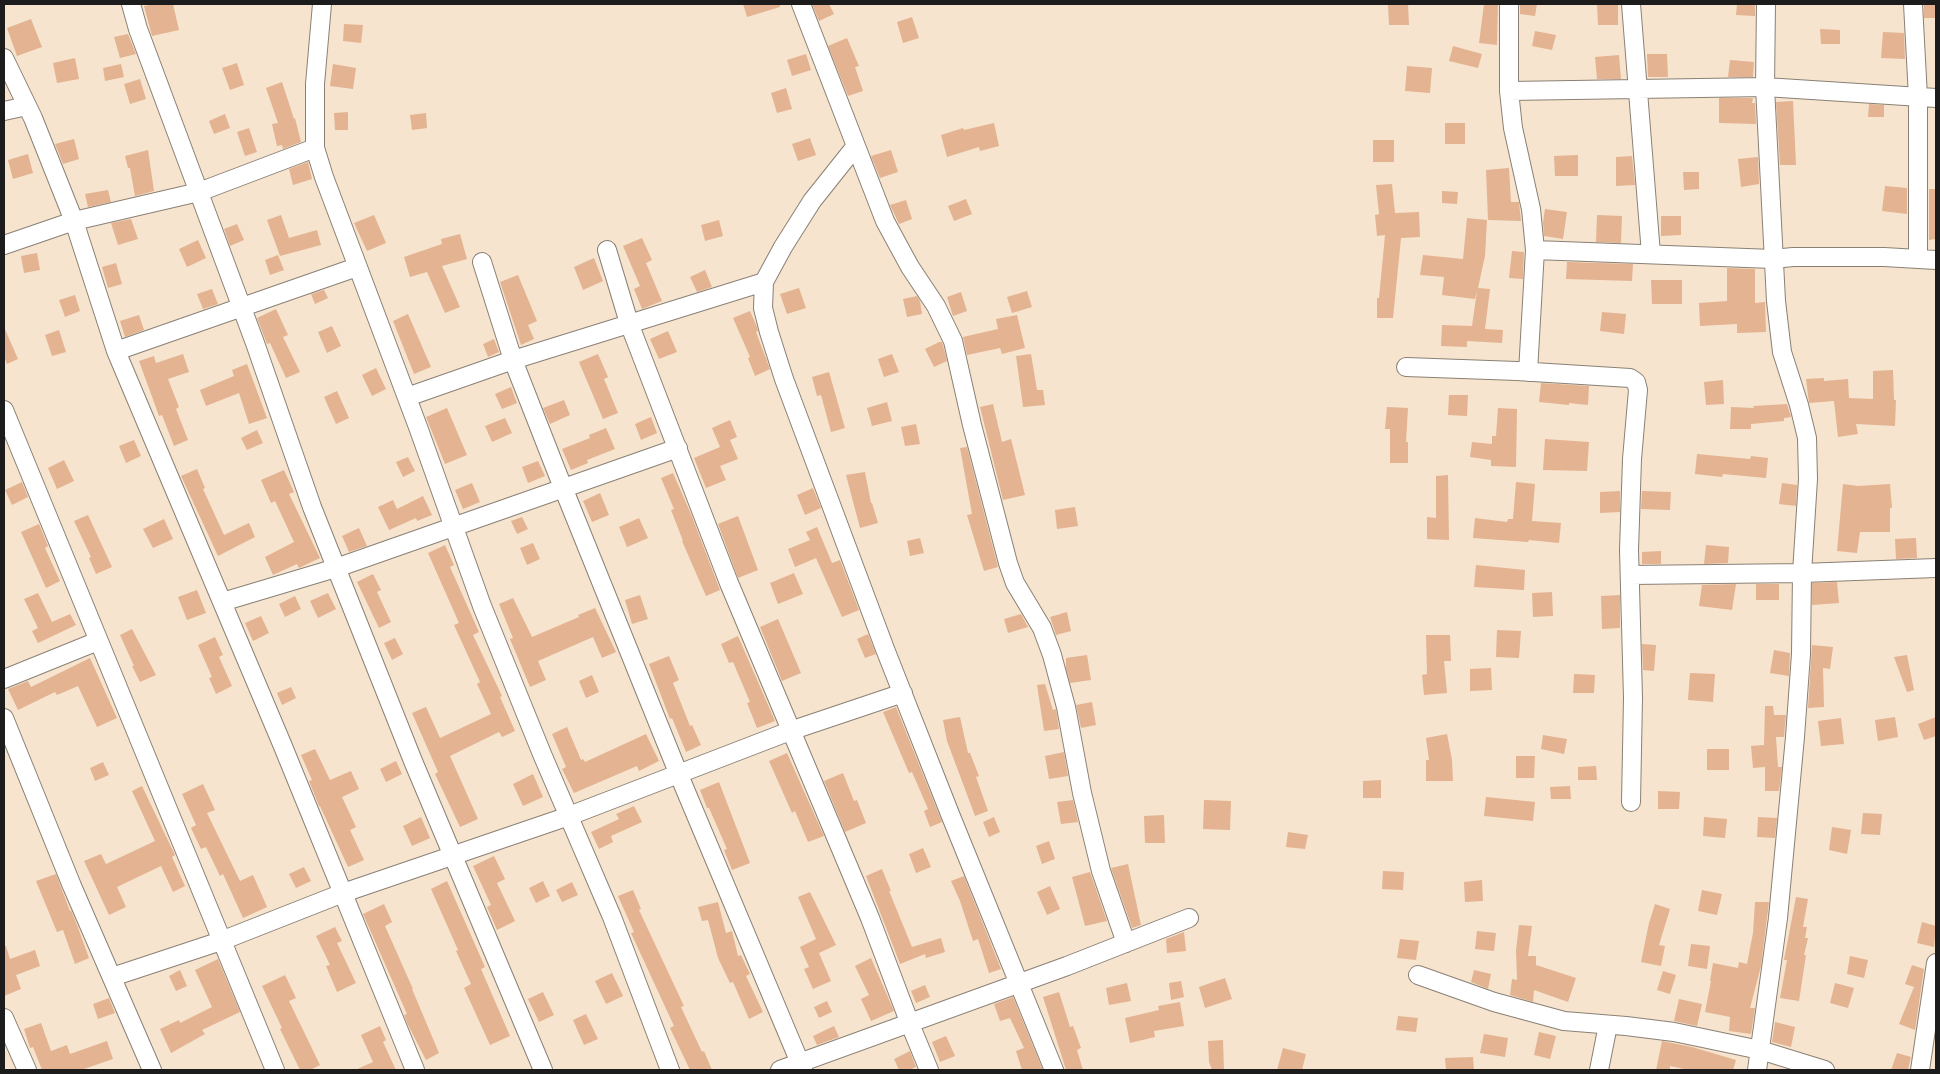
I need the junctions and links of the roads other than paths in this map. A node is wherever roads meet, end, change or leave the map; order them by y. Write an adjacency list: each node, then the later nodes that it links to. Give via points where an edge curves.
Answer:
1 (131, 4): 18 (street)
2 (322, 4): 17 (street, via 315,84)
3 (801, 4): 16 (street)
4 (1509, 4): 11 (street)
5 (1631, 4): 10 (street)
6 (1766, 4): 9 (street)
7 (1913, 4): 12 (street)
8 (4, 58): 14 (street)
9 (1765, 87): 10 (street); 12 (street); 24 (street)
10 (1637, 89): 11 (street); 23 (street)
11 (1509, 92): 22 (street, via 1513,128 1531,209)
12 (1918, 97): 13 (street); 25 (street)
13 (1936, 98)
14 (27, 106): 15 (street); 19 (street)
15 (4, 111)
16 (855, 147): 29 (street, via 812,201); 58 (street, via 885,221 953,341 1008,563 1015,582 1042,628 1052,655 1101,871)
17 (316, 148): 18 (street); 28 (street)
18 (199, 192): 19 (street); 30 (street)
19 (74, 221): 20 (street); 32 (street)
20 (4, 245)
21 (607, 250): 31 (street)
22 (1535, 250): 23 (street); 35 (street)
23 (1651, 254): 24 (street)
24 (1773, 259): 25 (street, via 1884,256); 43 (street, via 1782,352 1807,438 1808,479)
25 (1918, 259): 26 (street)
26 (1936, 260)
27 (482, 262): 33 (street)
28 (357, 267): 30 (street); 36 (street)
29 (764, 282): 31 (street); 48 (street, via 763,308 781,370)
30 (242, 308): 32 (street); 41 (street)
31 (629, 323): 33 (street); 38 (street)
32 (116, 351): 45 (street)
33 (513, 360): 36 (street); 39 (street)
34 (1406, 367): 35 (street)
35 (1528, 372): 44 (street, via 1630,378 1636,382)
36 (407, 397): 40 (street)
37 (4, 410): 46 (street)
38 (678, 448): 39 (street); 50 (street, via 728,583)
39 (564, 489): 40 (street); 51 (street)
40 (453, 526): 41 (street); 53 (street, via 482,606)
41 (336, 568): 45 (street); 54 (street)
42 (1936, 568): 43 (street)
43 (1802, 573): 44 (street); 67 (street, via 1795,737 1778,918)
44 (1630, 575): 52 (street)
45 (222, 602): 55 (street)
46 (98, 641): 47 (street); 57 (street)
47 (4, 679)
48 (903, 693): 50 (street); 62 (street)
49 (4, 718): 61 (street)
50 (790, 731): 51 (street); 65 (street, via 870,918)
51 (679, 775): 53 (street); 68 (street)
52 (1631, 802)
53 (569, 816): 54 (street); 74 (street, via 612,917)
54 (453, 856): 55 (street); 73 (street)
55 (342, 893): 57 (street); 72 (street)
56 (1188, 918): 58 (street)
57 (221, 941): 61 (street); 71 (street)
58 (1126, 943): 62 (street)
59 (1936, 963): 63 (street)
60 (1418, 975): 66 (street, via 1494,1002 1564,1021)
61 (112, 977): 70 (street)
62 (1020, 983): 65 (street); 77 (street)
63 (1935, 984): 81 (street)
64 (4, 1018): 69 (street)
65 (910, 1024): 68 (street); 76 (street)
66 (1608, 1025): 67 (street, via 1674,1032); 78 (street)
67 (1760, 1050): 79 (street); 80 (street)
68 (801, 1067): 75 (street)
69 (27, 1070)
70 (152, 1070)
71 (275, 1070)
72 (415, 1070)
73 (543, 1070)
74 (670, 1070)
75 (780, 1070)
76 (929, 1070)
77 (1054, 1070)
78 (1600, 1070)
79 (1757, 1070)
80 (1825, 1070)
81 (1920, 1070)

